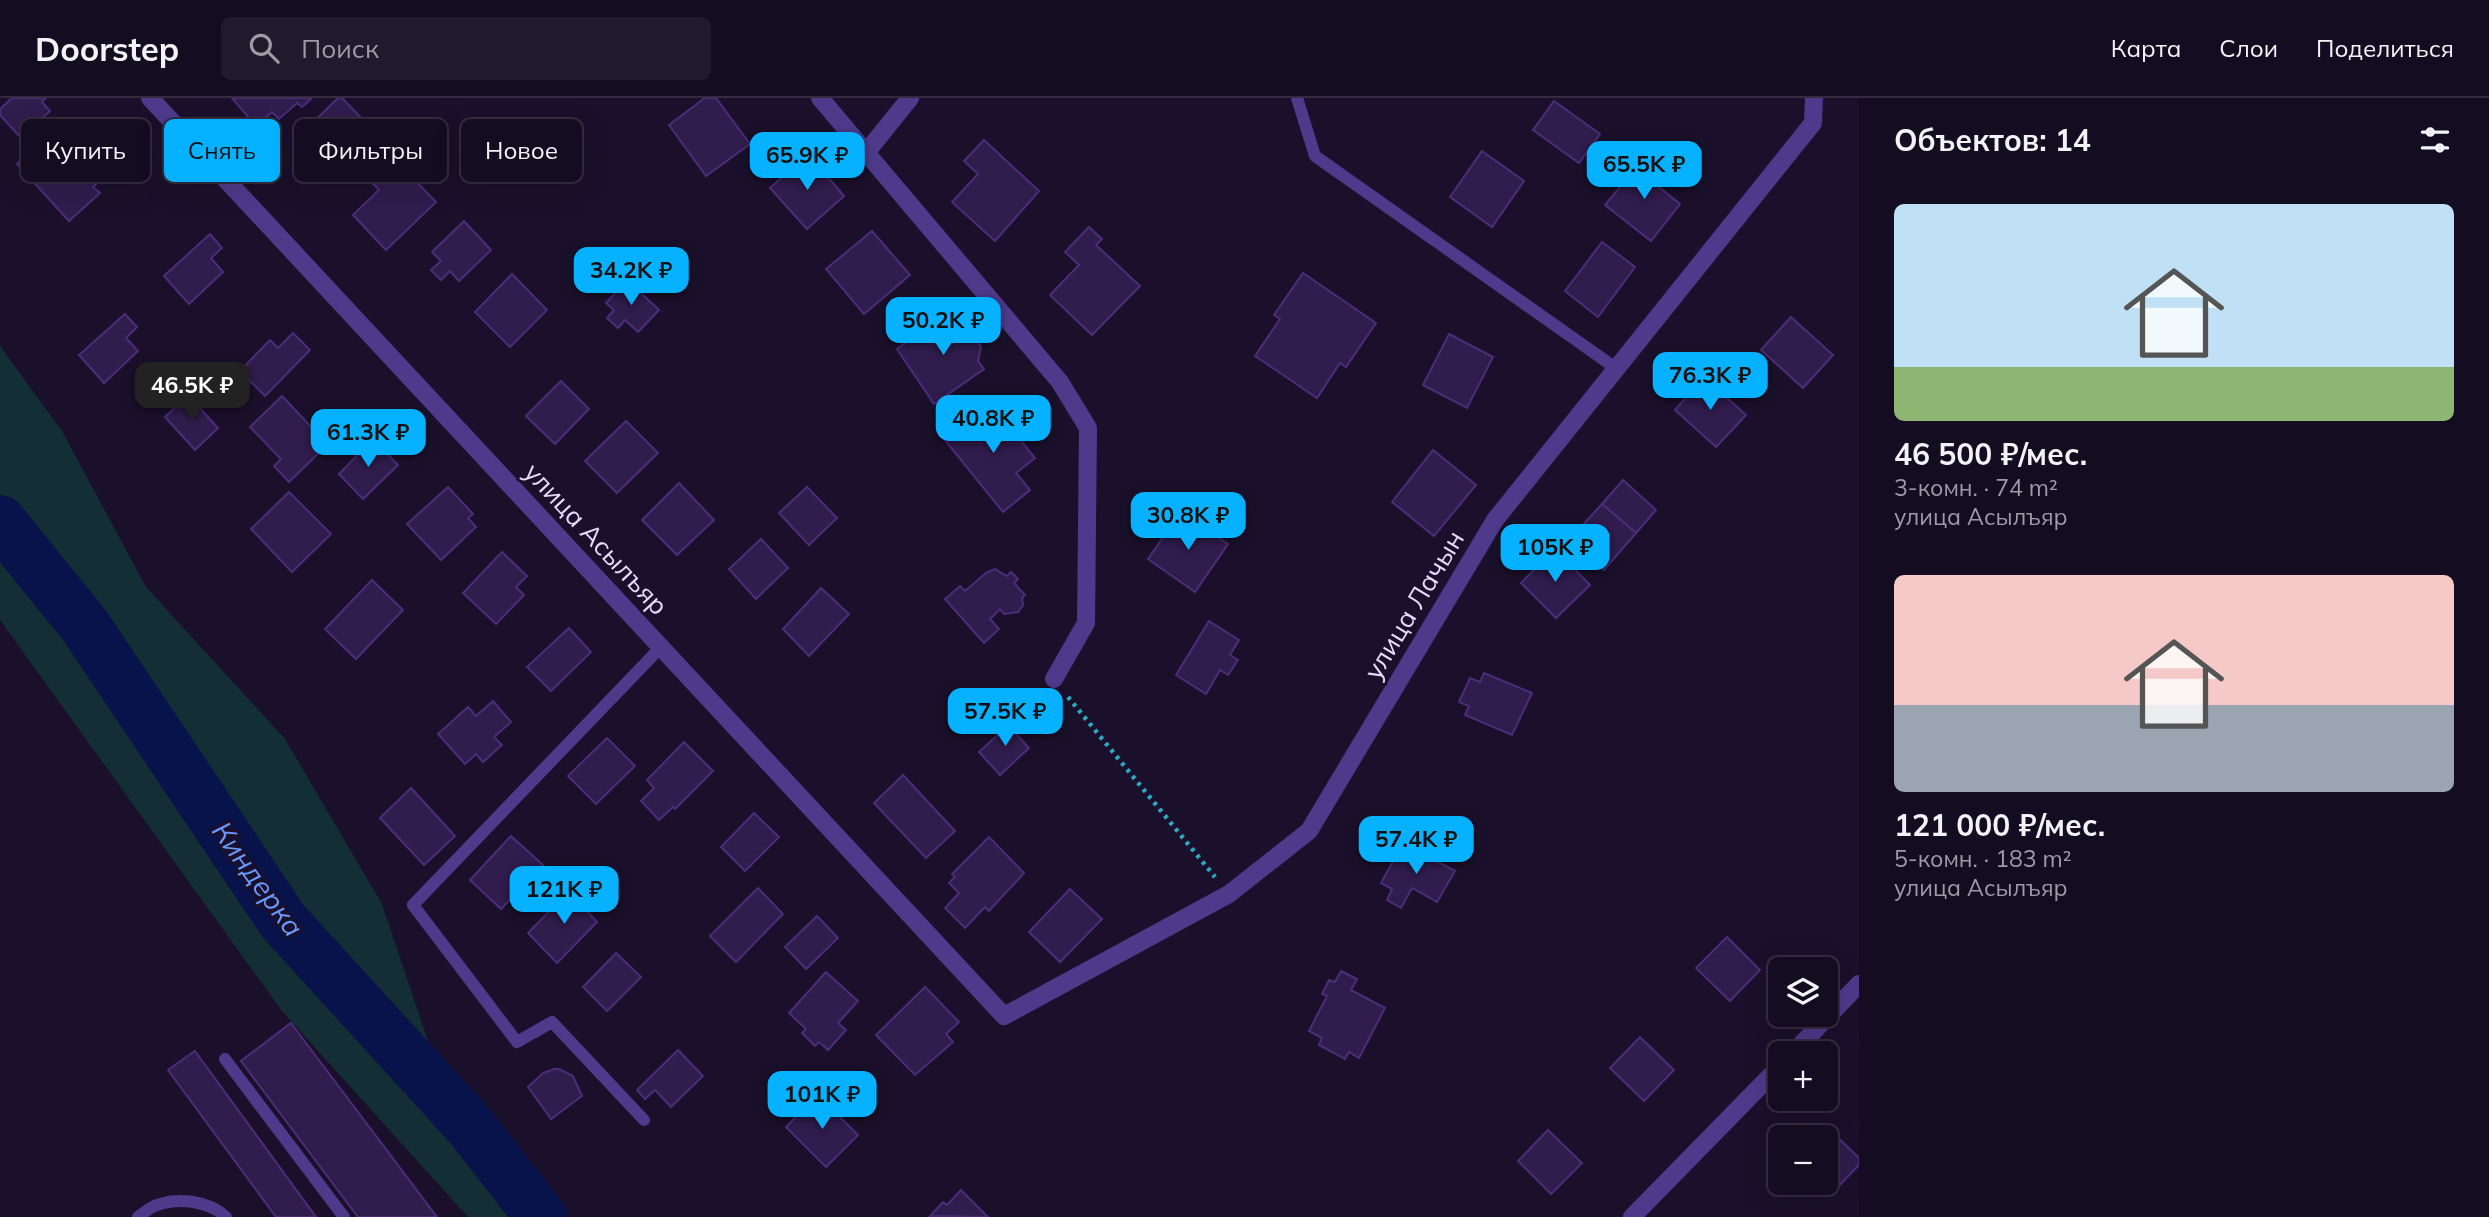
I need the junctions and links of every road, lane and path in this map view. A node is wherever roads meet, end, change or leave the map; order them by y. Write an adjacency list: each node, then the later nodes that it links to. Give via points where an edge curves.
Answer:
1 (150, 98): 8 (street, улица Асылъяр)
2 (820, 98): 6 (street)
3 (910, 98): 6 (street)
4 (1297, 98): 7 (lane, via 1315,156)
5 (1814, 98): 7 (street, улица Лачын, via 1813,123)
6 (865, 153): 9 (street, via 1060,382 1088,428 1086,623)
7 (1617, 369): 10 (street, улица Лачын, via 1495,520 1310,831)
8 (661, 648): 12 (street, улица Асылъяр); 16 (lane, via 413,905 517,1042 552,1022)
9 (1054, 679): 10 (path)
10 (1229, 894): 12 (street, улица Лачын)
11 (1859, 984): 13 (street)
12 (1004, 1016)
13 (1804, 1041)
14 (225, 1059): 19 (lane)
15 (1768, 1078): 20 (street)
16 (643, 1120)
17 (138, 1217): 18 (lane, via 156,1205 194,1201)
18 (226, 1217)
19 (344, 1217)
20 (1632, 1217)

